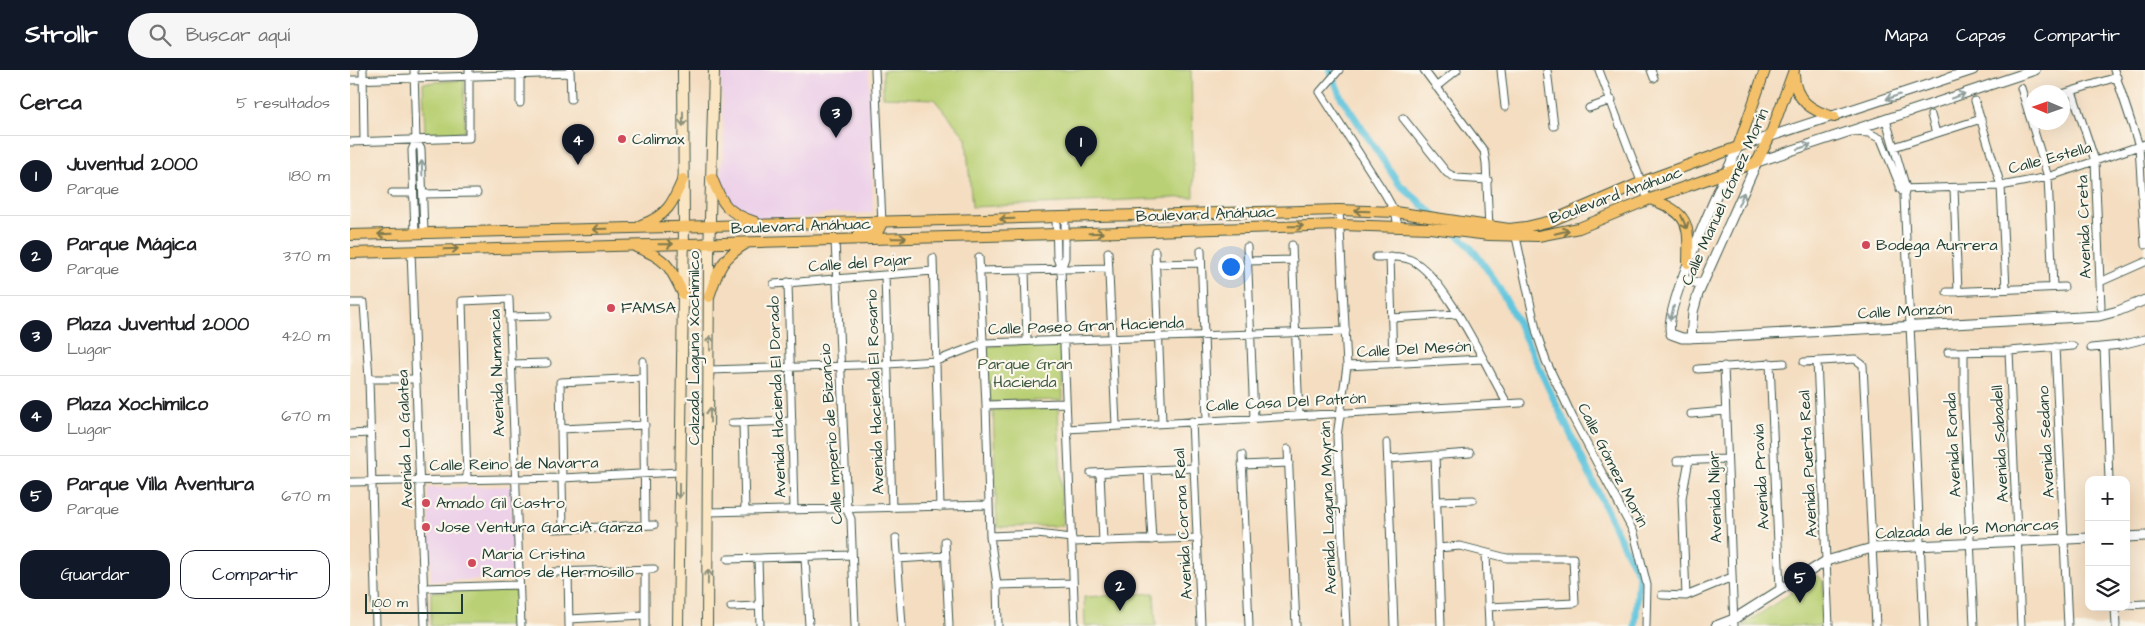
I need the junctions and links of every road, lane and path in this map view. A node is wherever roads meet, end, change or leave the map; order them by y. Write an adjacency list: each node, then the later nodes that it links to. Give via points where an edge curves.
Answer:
1 (363, 70): 24 (street)
2 (414, 70): 21 (street)
3 (682, 70): 56 (main road, Calzada Laguna Xochimilco, one-way to 56)
4 (714, 70): 55 (main road, Calzada Laguna Xochimilco)
5 (876, 70): 70 (street)
6 (1424, 70): 25 (street)
7 (1457, 70): 25 (street)
8 (1501, 70): 33 (street)
9 (1547, 70): 40 (street)
10 (1599, 70): 30 (street)
11 (1651, 70): 22 (street)
12 (1765, 70): 49 (main road, Calle Manuel Gómez Morín)
13 (1972, 70): 36 (street, Boulevard Anáhuac, one-way to 36)
14 (2035, 70): 39 (street, Boulevard Anáhuac, one-way to 14)
15 (570, 71): 17 (street); 29 (street)
16 (1794, 71): 36 (main road, via 1796,88 1804,103); 44 (main road, Calle Manuel Gómez Morín)
17 (520, 72): 19 (street); 32 (street)
18 (1339, 72): 68 (street, via 1320,92)
19 (469, 73): 21 (street); 46 (street, via 469,138)
20 (2115, 73): 27 (street); 48 (street)
21 (415, 78): 24 (street); 46 (street)
22 (1654, 78)
23 (350, 80): 24 (street)
24 (363, 80): 45 (street)
25 (1436, 87): 57 (street, via 1484,151)
26 (2021, 88): 28 (street)
27 (2072, 91): 51 (street, Avenida Creta)
28 (2025, 96)
29 (571, 99)
30 (1612, 100): 34 (street); 58 (street)
31 (1975, 101): 38 (street)
32 (520, 103)
33 (1505, 107)
34 (1589, 108)
35 (1931, 115): 43 (street)
36 (1834, 117): 44 (street, Boulevard Anáhuac)
37 (1403, 118): 57 (street, via 1447,173 1457,178)
38 (1980, 119): 43 (street); 59 (street)
39 (1886, 120): 42 (street, Boulevard Anáhuac); 50 (street)
40 (1554, 126)
41 (2036, 130): 54 (street)
42 (1850, 132): 52 (street, Boulevard Anáhuac, one-way to 42); 61 (street, via 1869,133 1881,139)
43 (1936, 133): 50 (street)
44 (1770, 136): 49 (street, Boulevard Anáhuac); 52 (main road, Calle Manuel Gómez Morín)
45 (364, 141): 46 (street); 47 (street)
46 (416, 141): 64 (street, via 412,150); 65 (street, one-way to 46, via 421,149)
47 (350, 142)
48 (2142, 145): 51 (street, Calle Estella); 88 (street)
49 (1738, 147): 53 (street, Calle Manuel Gómez Morín); 58 (main road, Boulevard Anáhuac)
50 (1894, 147): 61 (street)
51 (2095, 161): 54 (street, Calle Estella); 116 (street, Avenida Creta)
52 (1758, 162): 53 (main road, Boulevard Anáhuac); 118 (street, Calle Manuel Gómez Morín, one-way to 52)
53 (1727, 171): 66 (main road, Boulevard Anáhuac); 105 (street, Calle Manuel Gómez Morín)
54 (2048, 177): 59 (street, Calle Estella); 119 (street)
55 (712, 178): 71 (main road, via 718,196 728,209); 73 (main road, Calzada Laguna Xochimilco)
56 (683, 179): 75 (main road, Calzada Laguna Xochimilco); 76 (main road, via 666,212 654,221)
57 (1488, 180): 78 (street)
58 (1642, 182): 66 (street); 78 (main road, Boulevard Anáhuac, via 1543,224)
59 (2001, 186): 60 (street, Calle Estella); 121 (street)
60 (1954, 188): 61 (street, Calle Estella); 123 (street)
61 (1904, 191): 133 (street)
62 (477, 192): 65 (street)
63 (392, 193): 64 (street)
64 (413, 193): 79 (street)
65 (423, 194): 79 (street)
66 (1649, 200): 82 (main road, Boulevard Anáhuac, one-way to 66, via 1562,232); 105 (main road, one-way to 105, via 1673,208 1683,219 1688,236)
67 (1339, 210): 68 (main road, Boulevard Anáhuac, one-way to 67); 69 (main road, Boulevard Anáhuac); 72 (street, Avenida Laguna Mayrán)
68 (1395, 212): 74 (street); 78 (main road, Boulevard Anáhuac)
69 (1061, 218): 70 (main road, Boulevard Anáhuac, one-way to 70); 80 (street)
70 (882, 223): 71 (main road, Boulevard Anáhuac); 83 (main road, via 878,231)
71 (761, 224): 73 (main road, Boulevard Anáhuac)
72 (1340, 225): 74 (main road, Boulevard Anáhuac); 80 (main road, Boulevard Anáhuac, one-way to 72); 135 (street, Avenida Laguna Mayrán)
73 (710, 226): 75 (main road, Boulevard Anáhuac); 86 (main road, Calzada Laguna Xochimilco)
74 (1398, 226): 78 (main road, Boulevard Anáhuac, via 1462,232)
75 (684, 227): 76 (main road, Boulevard Anáhuac); 85 (main road, Calzada Laguna Xochimilco)
76 (632, 228): 77 (main road, Boulevard Anáhuac, one-way to 77)
77 (560, 230): 79 (main road, Boulevard Anáhuac); 91 (main road, via 559,237 552,242)
78 (1489, 230): 82 (main road, Boulevard Anáhuac)
79 (419, 233): 81 (main road, Boulevard Anáhuac, one-way to 81); 93 (main road, via 424,240)
80 (1061, 234): 83 (main road, Boulevard Anáhuac, one-way to 80); 108 (street, via 1057,258)
81 (350, 235)
82 (1516, 237): 296 (street, Calle Gómez Morín, via 1540,346 1573,418 1634,533 1647,585)
83 (835, 240): 84 (main road, Boulevard Anáhuac); 113 (street, Calle Imperio de Bizancio)
84 (750, 242): 86 (main road, Boulevard Anáhuac); 125 (main road, via 724,260)
85 (684, 244): 86 (main road, Boulevard Anáhuac); 87 (main road, Boulevard Anáhuac, one-way to 85); 124 (main road, Calzada Laguna Xochimilco)
86 (710, 244): 125 (main road, Calzada Laguna Xochimilco)
87 (631, 245): 91 (main road, Boulevard Anáhuac); 124 (main road, via 664,261)
88 (2145, 245)
89 (1292, 246): 101 (street)
90 (1246, 247): 102 (street)
91 (482, 249): 93 (main road, Boulevard Anáhuac, one-way to 91)
92 (1201, 250): 104 (street)
93 (413, 251): 96 (main road, Boulevard Anáhuac); 172 (street, Avenida La Galatea)
94 (1155, 251): 106 (street)
95 (1108, 252): 107 (street)
96 (350, 253)
97 (979, 256): 111 (street)
98 (1390, 256): 99 (street); 129 (street, via 1406,258 1426,271); 132 (street)
99 (1376, 257)
100 (933, 258): 110 (street)
101 (1293, 260): 102 (street); 136 (street)
102 (1247, 262): 137 (street)
103 (2145, 262): 116 (street)
104 (1201, 263): 106 (street); 138 (street)
105 (1688, 263): 114 (street, Calle Manuel Gómez Morín)
106 (1155, 264): 139 (street)
107 (1109, 268): 108 (street); 140 (street)
108 (1061, 269): 109 (street); 143 (street)
109 (1025, 270): 111 (street); 144 (street)
110 (933, 271): 112 (street, Calle del Pajar); 155 (street)
111 (979, 271): 145 (street)
112 (885, 275): 113 (street, Calle del Pajar); 162 (street, Avenida Hacienda El Rosario)
113 (836, 279): 115 (street, Calle del Pajar); 164 (street, Calle Imperio de Bizancio)
114 (1682, 279): 118 (street); 134 (street, Calle Manuel Gómez Morín, one-way to 134)
115 (788, 282): 117 (street, Calle del Pajar); 167 (street, Avenida Hacienda El Dorado)
116 (2100, 282): 128 (street, Avenida Creta)
117 (774, 284)
118 (1702, 284): 141 (street, Calle Manuel Gómez Morín, via 1693,312)
119 (2053, 287): 120 (street); 121 (street)
120 (2064, 287)
121 (2006, 289): 123 (street)
122 (1947, 292): 123 (street)
123 (1958, 292)
124 (683, 294): 207 (main road, Calzada Laguna Xochimilco)
125 (709, 297): 169 (main road, Calzada Laguna Xochimilco, one-way to 125)
126 (2145, 300): 133 (street, Calle Monzón, via 2099,316)
127 (350, 303): 171 (street, via 364,303)
128 (2101, 307)
129 (1458, 314): 132 (street); 153 (street)
130 (547, 316): 131 (street)
131 (509, 317): 161 (street, Avenida Numancia); 214 (street, Avenida Numancia, via 509,299 462,301)
132 (1392, 318): 163 (street)
133 (1911, 326): 141 (street, Calle Monzón); 244 (street)
134 (1668, 330): 141 (street, Calle Monzón, via 1673,336)
135 (1346, 331): 136 (street, Calle Paseo Gran Hacienda); 165 (street, Avenida Laguna Mayrán)
136 (1296, 333): 137 (street, Calle Paseo Gran Hacienda); 180 (street)
137 (1250, 334): 138 (street, Calle Paseo Gran Hacienda); 181 (street)
138 (1204, 336): 139 (street, Calle Paseo Gran Hacienda); 182 (street)
139 (1158, 337): 140 (street, Calle Paseo Gran Hacienda); 186 (street)
140 (1112, 338): 143 (street, Calle Paseo Gran Hacienda); 189 (street)
141 (1691, 338)
142 (2145, 339): 148 (street)
143 (1064, 340): 144 (street, Calle Paseo Gran Hacienda); 173 (street)
144 (1027, 341): 145 (street, Calle Paseo Gran Hacienda)
145 (983, 343): 155 (street, Calle Paseo Gran Hacienda); 176 (street)
146 (2072, 346): 147 (street)
147 (2055, 347): 150 (street); 239 (street, Avenida Sedano)
148 (2104, 347): 149 (street); 211 (street)
149 (2091, 348)
150 (2009, 351): 152 (street); 241 (street, Avenida Sabadell)
151 (1948, 352): 152 (street)
152 (1964, 352): 243 (street, Avenida Ronda)
153 (1482, 359): 163 (street, Calle Del Mesón); 174 (street)
154 (643, 360): 170 (street)
155 (936, 361): 162 (street, Calle Paseo Gran Hacienda); 221 (street)
156 (1817, 361): 157 (street); 246 (street, via 1855,359 1861,362 1864,370); 254 (street, Avenida Puerta Real)
157 (1804, 362)
158 (547, 363): 161 (street)
159 (1770, 363): 160 (street); 166 (street); 264 (street, Avenida Pravia)
160 (1784, 363)
161 (511, 364): 212 (street, Avenida Numancia)
162 (888, 364): 164 (street, Calle Paseo Gran Hacienda); 222 (street, Avenida Hacienda El Rosario)
163 (1394, 364): 165 (street, Calle Del Mesón)
164 (840, 366): 167 (street, Calle Paseo Gran Hacienda); 224 (street, Calle Imperio de Bizancio)
165 (1347, 366): 178 (street, Avenida Laguna Mayrán)
166 (1724, 366): 168 (street); 177 (street, Avenida Níjar)
167 (790, 367): 169 (street, Calle Paseo Gran Hacienda); 183 (street, Avenida Hacienda El Dorado)
168 (1698, 368)
169 (710, 370): 225 (main road, Calzada Laguna Xochimilco, one-way to 169)
170 (643, 378): 188 (street); 190 (street, via 560,382)
171 (369, 379): 172 (street); 192 (street)
172 (416, 379): 215 (street, Avenida La Galatea)
173 (1065, 403): 176 (street); 191 (street)
174 (1507, 403): 175 (street, Calle Casa Del Patrón); 178 (street, Calle Casa Del Patrón)
175 (1521, 403)
176 (986, 404): 220 (street)
177 (1725, 411): 179 (street); 200 (street, Avenida Níjar)
178 (1339, 413): 180 (street, Calle Casa Del Patrón); 292 (street, Avenida Laguna Mayrán, via 1337,436)
179 (1691, 414)
180 (1299, 415): 181 (street, Calle Casa Del Patrón)
181 (1254, 418): 182 (street, Calle Casa Del Patrón)
182 (1206, 420): 184 (street, Calle Casa Del Patrón)
183 (792, 421): 185 (street); 223 (street, Avenida Hacienda El Dorado)
184 (1192, 421): 186 (street, Calle Casa Del Patrón); 205 (street, Avenida Corona Real)
185 (743, 422): 187 (street); 226 (street)
186 (1162, 422): 189 (street, Calle Casa Del Patrón)
187 (732, 423)
188 (645, 425): 190 (street); 210 (street)
189 (1116, 425): 191 (street, Calle Casa Del Patrón)
190 (560, 429): 213 (street)
191 (1067, 429): 237 (street)
192 (370, 433): 193 (street); 217 (street)
193 (350, 434)
194 (1387, 443): 199 (street)
195 (1288, 449): 203 (street)
196 (1470, 453): 198 (street)
197 (1242, 454): 204 (street)
198 (1435, 455): 199 (street); 219 (street)
199 (1388, 459): 293 (street)
200 (1727, 459): 201 (street); 259 (street, Avenida Níjar)
201 (1689, 460): 202 (street); 266 (street, via 1682,498)
202 (1677, 461)
203 (1289, 463): 204 (street); 291 (street)
204 (1242, 465): 290 (street)
205 (1194, 468): 206 (street); 235 (street, Avenida Corona Real)
206 (1148, 470): 209 (street); 238 (street)
207 (679, 472): 210 (street, Calle Reino de Navarra); 280 (main road, Calzada Laguna Xochimilco, one-way to 280)
208 (1091, 473): 209 (street)
209 (1100, 473): 242 (street)
210 (646, 474): 213 (street, Calle Reino de Navarra); 227 (street)
211 (2109, 476)
212 (514, 478): 213 (street, Calle Reino de Navarra); 214 (street, Calle Reino de Navarra); 261 (street, Avenida Numancia)
213 (562, 478): 230 (street)
214 (467, 479): 215 (street, Calle Reino de Navarra)
215 (421, 480): 217 (street, Calle Reino de Navarra); 263 (street, Avenida La Galatea)
216 (350, 482): 217 (street, Calle Reino de Navarra)
217 (372, 482): 276 (street)
218 (1473, 500): 219 (street)
219 (1436, 501): 245 (street)
220 (989, 506): 221 (street); 231 (street)
221 (940, 507): 222 (street)
222 (892, 508): 224 (street)
223 (794, 510): 224 (street); 226 (street)
224 (847, 510): 248 (street, Calle Imperio de Bizancio, via 851,519)
225 (709, 512): 226 (street); 281 (main road, Calzada Laguna Xochimilco, one-way to 225)
226 (745, 512)
227 (645, 525): 228 (street); 230 (street)
228 (654, 525)
229 (554, 529): 230 (street)
230 (562, 529)
231 (990, 536): 237 (street, via 1037,534); 262 (street)
232 (2130, 536): 233 (street)
233 (2145, 536)
234 (896, 538): 253 (street)
235 (1198, 538): 238 (street); 289 (street, Avenida Corona Real)
236 (2085, 538): 239 (street, Calzada de los Monarcas)
237 (1072, 540): 242 (street); 260 (street)
238 (1152, 540): 242 (street)
239 (2064, 540): 241 (street, Calzada de los Monarcas); 303 (street, Avenida Sedano)
240 (945, 541): 249 (street)
241 (2018, 541): 243 (street, Calzada de los Monarcas); 302 (street, Avenida Sabadell)
242 (1103, 542)
243 (1971, 543): 244 (street, Calzada de los Monarcas); 301 (street, Avenida Ronda)
244 (1920, 545): 246 (street, Calzada de los Monarcas); 300 (street)
245 (1438, 548): 247 (street, via 1460,546); 294 (street)
246 (1872, 548): 254 (street, Calzada de los Monarcas); 299 (street)
247 (1486, 554): 271 (street); 271 (street, via 1507,558 1573,558 1575,603)
248 (852, 555): 250 (street); 284 (street, Calle Imperio de Bizancio)
249 (946, 556): 253 (street); 286 (street)
250 (805, 558): 252 (street); 283 (street)
251 (728, 559): 252 (street)
252 (758, 559): 269 (street)
253 (897, 559): 285 (street)
254 (1826, 561): 264 (street, Calzada de los Monarcas); 298 (street, Avenida Puerta Real)
255 (645, 570): 256 (street); 258 (street); 273 (street)
256 (654, 570)
257 (554, 572): 258 (street)
258 (568, 572): 275 (street)
259 (1732, 577): 266 (street); 274 (street, Avenida Níjar)
260 (1073, 583): 262 (street); 288 (street)
261 (519, 585): 263 (street); 278 (street, Avenida Numancia)
262 (997, 585): 287 (street)
263 (424, 588): 277 (street, Avenida La Galatea)
264 (1780, 588): 274 (street, Calzada de los Monarcas)
265 (1662, 594): 266 (street)
266 (1686, 596)
267 (2145, 604): 268 (street)
268 (2130, 605)
269 (759, 606): 270 (street); 282 (street)
270 (731, 607)
271 (1488, 607): 295 (street)
272 (2115, 611): 304 (street)
273 (644, 615): 275 (street); 279 (street)
274 (1734, 622): 297 (street, Calzada de los Monarcas)
275 (569, 623)
276 (376, 626)
277 (425, 626)
278 (521, 626)
279 (645, 626)
280 (678, 626)
281 (707, 626)
282 (760, 626)
283 (808, 626)
284 (855, 626)
285 (902, 626)
286 (949, 626)
287 (998, 626)
288 (1075, 626)
289 (1201, 626)
290 (1249, 626)
291 (1296, 626)
292 (1346, 626)
293 (1394, 626)
294 (1441, 626)
295 (1489, 626)
296 (1646, 626)
297 (1716, 626)
298 (1829, 626)
299 (1876, 626)
300 (1924, 626)
301 (1974, 626)
302 (2021, 626)
303 (2068, 626)
304 (2116, 626)

